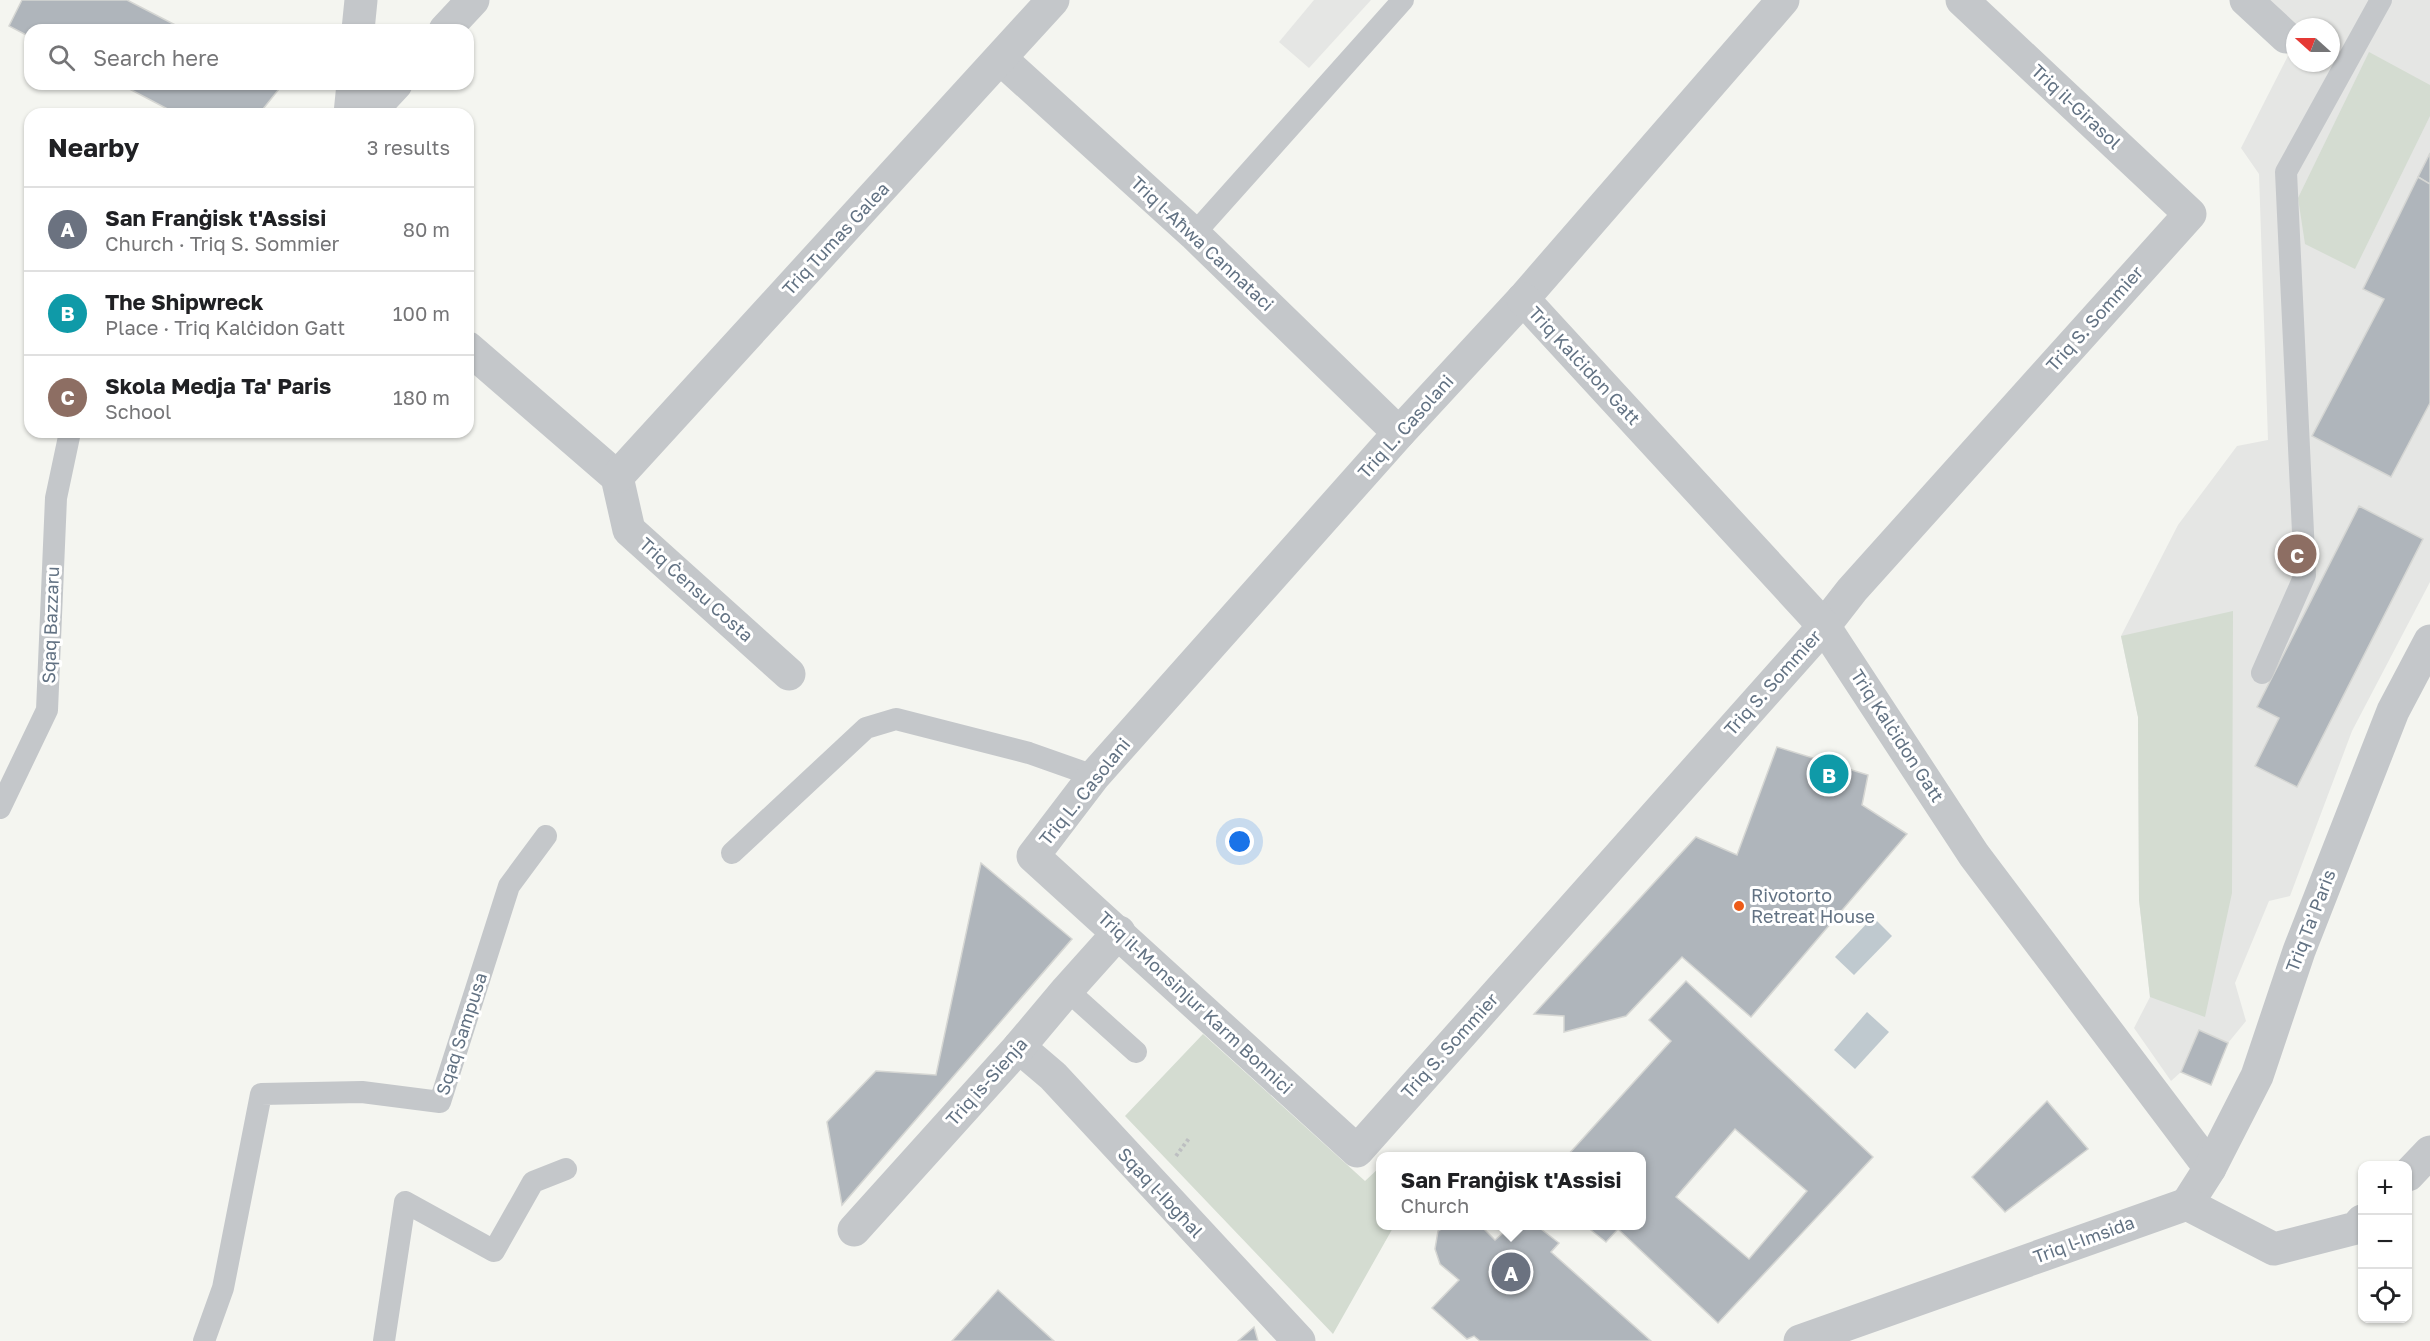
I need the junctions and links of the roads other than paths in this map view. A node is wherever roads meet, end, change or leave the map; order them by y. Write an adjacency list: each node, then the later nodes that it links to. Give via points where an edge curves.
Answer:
1 (361, 0): 9 (street)
2 (473, 0): 10 (street)
3 (1053, 0): 12 (street, Triq Tumas Galea)
4 (1402, 0): 18 (lane)
5 (1783, 0): 19 (street, Triq L. Casolani)
6 (1962, 0): 17 (street, Triq il-Girasol)
7 (2381, 0): 26 (lane, via 2286,172 2305,575)
8 (2249, 1): 11 (street)
9 (359, 24)
10 (451, 24)
11 (2286, 37)
12 (1001, 59): 18 (street, Triq l-Aħwa Cannataci); 23 (street, Triq Tumas Galea)
13 (352, 90): 15 (street)
14 (391, 90): 16 (street)
15 (351, 108)
16 (374, 108)
17 (2190, 214): 24 (street, Triq S. Sommier)
18 (1194, 234): 21 (street, Triq l-Aħwa Cannataci)
19 (1522, 299): 21 (street, Triq L. Casolani); 24 (street, Triq Kalċidon Gatt)
20 (474, 353): 23 (street)
21 (1399, 433): 30 (street, Triq L. Casolani)
22 (69, 438): 31 (lane, Sqaq Bazzaru, via 56,498 47,710)
23 (617, 477): 27 (street, Triq Ċensu Costa, via 629,530)
24 (1824, 626): 39 (street, Triq S. Sommier); 41 (street, Triq Kalċidon Gatt, via 1974,855)
25 (2430, 641): 29 (street, Triq Ta' Paris)
26 (2262, 673)
27 (789, 674)
28 (2430, 693): 29 (street)
29 (2393, 711): 41 (street, Triq Ta' Paris, via 2299,951 2257,1076)
30 (1094, 776): 33 (lane, via 1029,753 896,719 867,728); 34 (street, Triq L. Casolani)
31 (0, 808)
32 (546, 836): 47 (lane, Sqaq Sampusa, via 509,886 440,1102 362,1092 261,1094 223,1288)
33 (732, 852)
34 (1033, 856): 35 (street, Triq il-Monsinjur Karm Bonnici)
35 (1119, 932): 36 (street, Triq is-Sienja); 39 (street, Triq il-Monsinjur Karm Bonnici)
36 (1067, 990): 37 (street, Triq is-Sienja); 38 (lane)
37 (1019, 1047): 46 (street, Triq is-Sienja); 49 (street, Sqaq l-Ibgħal, via 1053,1076)
38 (1136, 1052)
39 (1356, 1151)
40 (2430, 1152): 43 (street)
41 (2210, 1168): 44 (street)
42 (566, 1169): 48 (lane, via 533,1182 494,1251 405,1202)
43 (2412, 1171)
44 (2187, 1204): 45 (street, via 2274,1249); 50 (street, Triq l-Imsida)
45 (2358, 1226)
46 (854, 1230)
47 (204, 1341)
48 (384, 1341)
49 (1299, 1341)
50 (1800, 1341)

